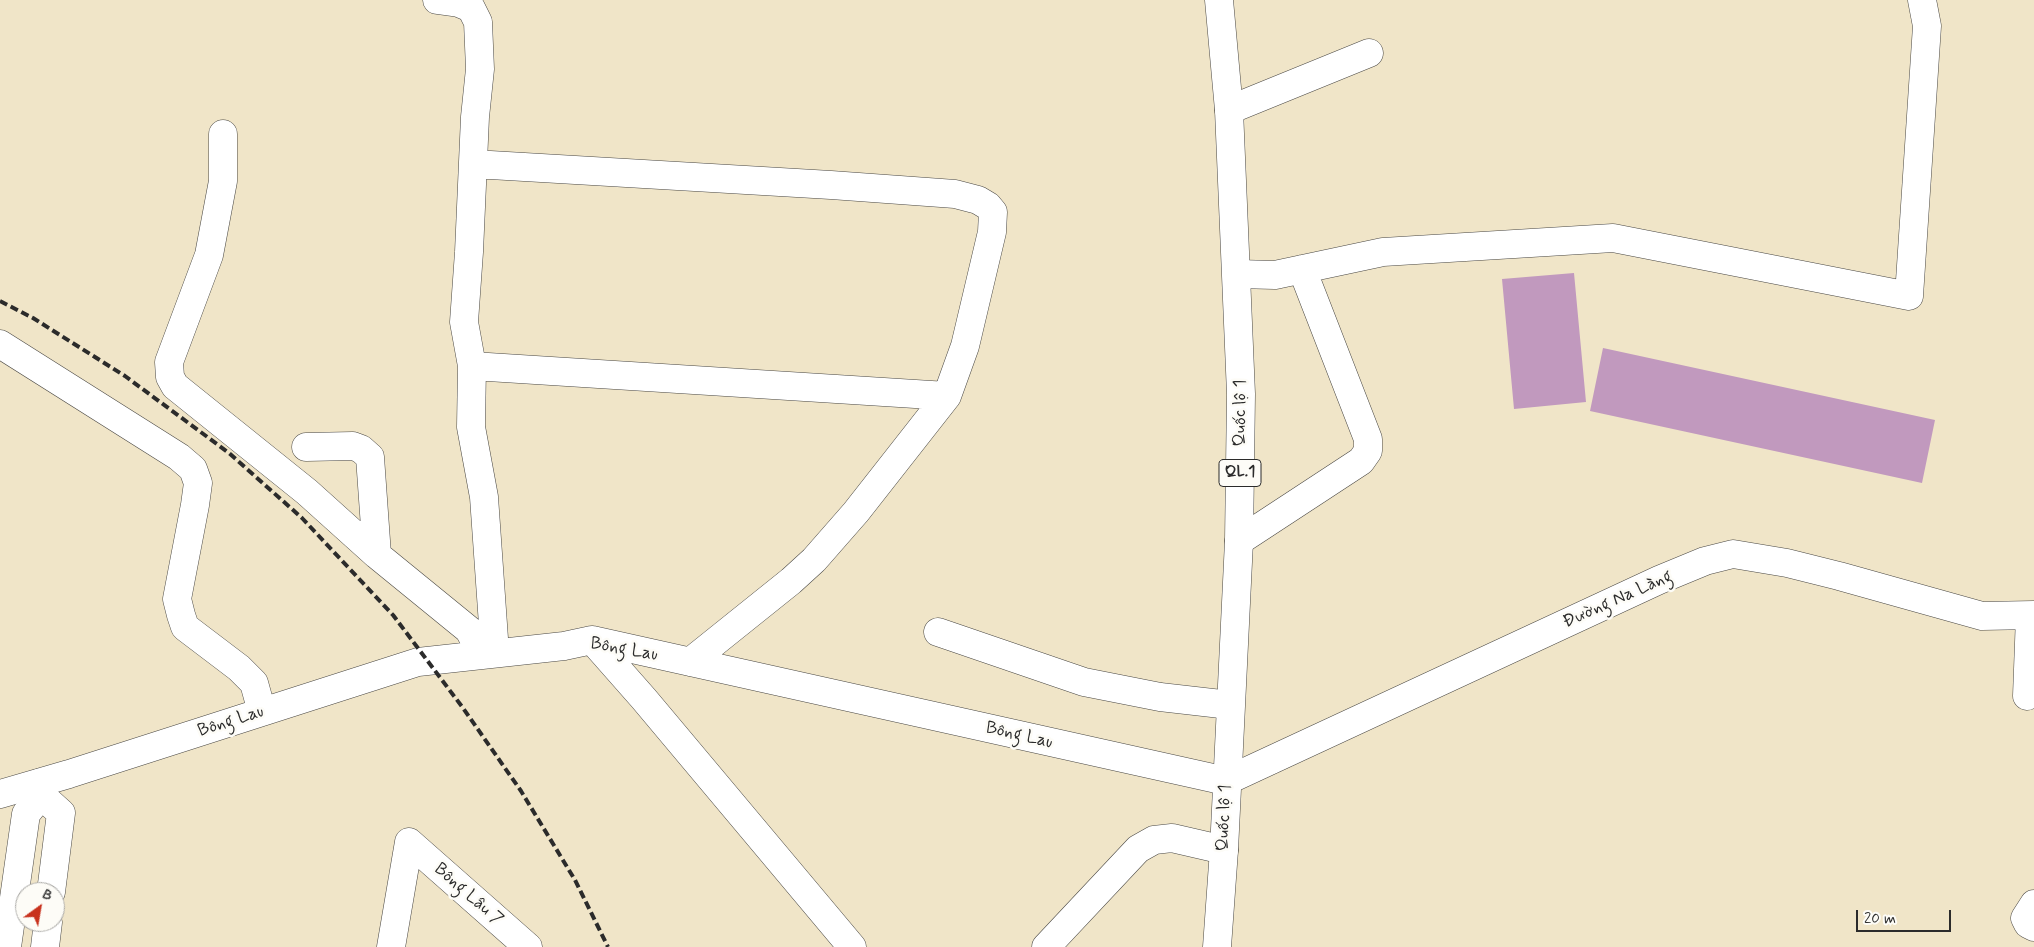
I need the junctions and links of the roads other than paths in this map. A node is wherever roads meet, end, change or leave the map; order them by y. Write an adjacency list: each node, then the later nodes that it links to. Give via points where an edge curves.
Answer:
1 (437, 0): 7 (main road, via 470,8 478,22 480,69)
2 (1219, 0): 5 (main road, Quốc lộ 1 / QL.1)
3 (1922, 0): 8 (main road, via 1927,26 1909,296 1613,238 1383,252)
4 (1369, 53): 5 (main road)
5 (1229, 110): 9 (main road, Quốc lộ 1 / QL.1)
6 (223, 134): 15 (main road, via 223,181 209,255 169,362 170,378 174,386)
7 (473, 164): 11 (main road, via 464,322); 12 (main road, via 955,194 978,200 993,212 992,232 965,346)
8 (1302, 269): 9 (main road, via 1275,275); 14 (main road, via 1368,439 1368,451 1361,461)
9 (1237, 274): 14 (main road, Quốc lộ 1 / QL.1, via 1242,394)
10 (0, 344): 23 (main road, via 178,457 193,470 198,483 177,600 181,615 185,626 254,683)
11 (472, 366): 12 (main road); 19 (main road, via 471,427 484,497)
12 (947, 396): 20 (main road, via 814,560)
13 (306, 447): 15 (main road, via 353,446 370,457)
14 (1239, 541): 22 (main road, Quốc lộ 1 / QL.1)
15 (377, 554): 19 (main road, via 469,630)
16 (2032, 615): 21 (main road); 24 (main road, Đường Na Làng, via 1982,616 1804,567 1733,554 1705,561 1659,580)
17 (938, 632): 22 (main road, via 1084,682 1160,698)
18 (592, 640): 19 (main road, Bông Lau); 20 (main road, Bông Lau); 36 (main road)
19 (489, 654): 23 (main road, Bông Lau, via 418,662)
20 (690, 662): 24 (main road, Bông Lau)
21 (2027, 696)
22 (1230, 705): 24 (main road, Quốc lộ 1 / QL.1)
23 (262, 712): 25 (main road, Bông Lau)
24 (1226, 781): 27 (main road, Quốc lộ 1 / QL.1)
25 (40, 789): 26 (main road, Bông Lau); 28 (main road, via 60,813); 32 (main road, via 26,814)
26 (0, 794)
27 (1224, 850): 37 (main road, via 1172,838 1154,840 1138,849); 38 (main road, Quốc lộ 1 / QL.1)
28 (52, 882)
29 (2034, 904): 30 (main road, via 2025,918)
30 (2034, 927)
31 (47, 932): 33 (main road)
32 (8, 947)
33 (45, 947)
34 (390, 947): 35 (main road, Bông Lâu 7, via 409,842)
35 (528, 947)
36 (852, 947)
37 (1046, 947)
38 (1217, 947)

